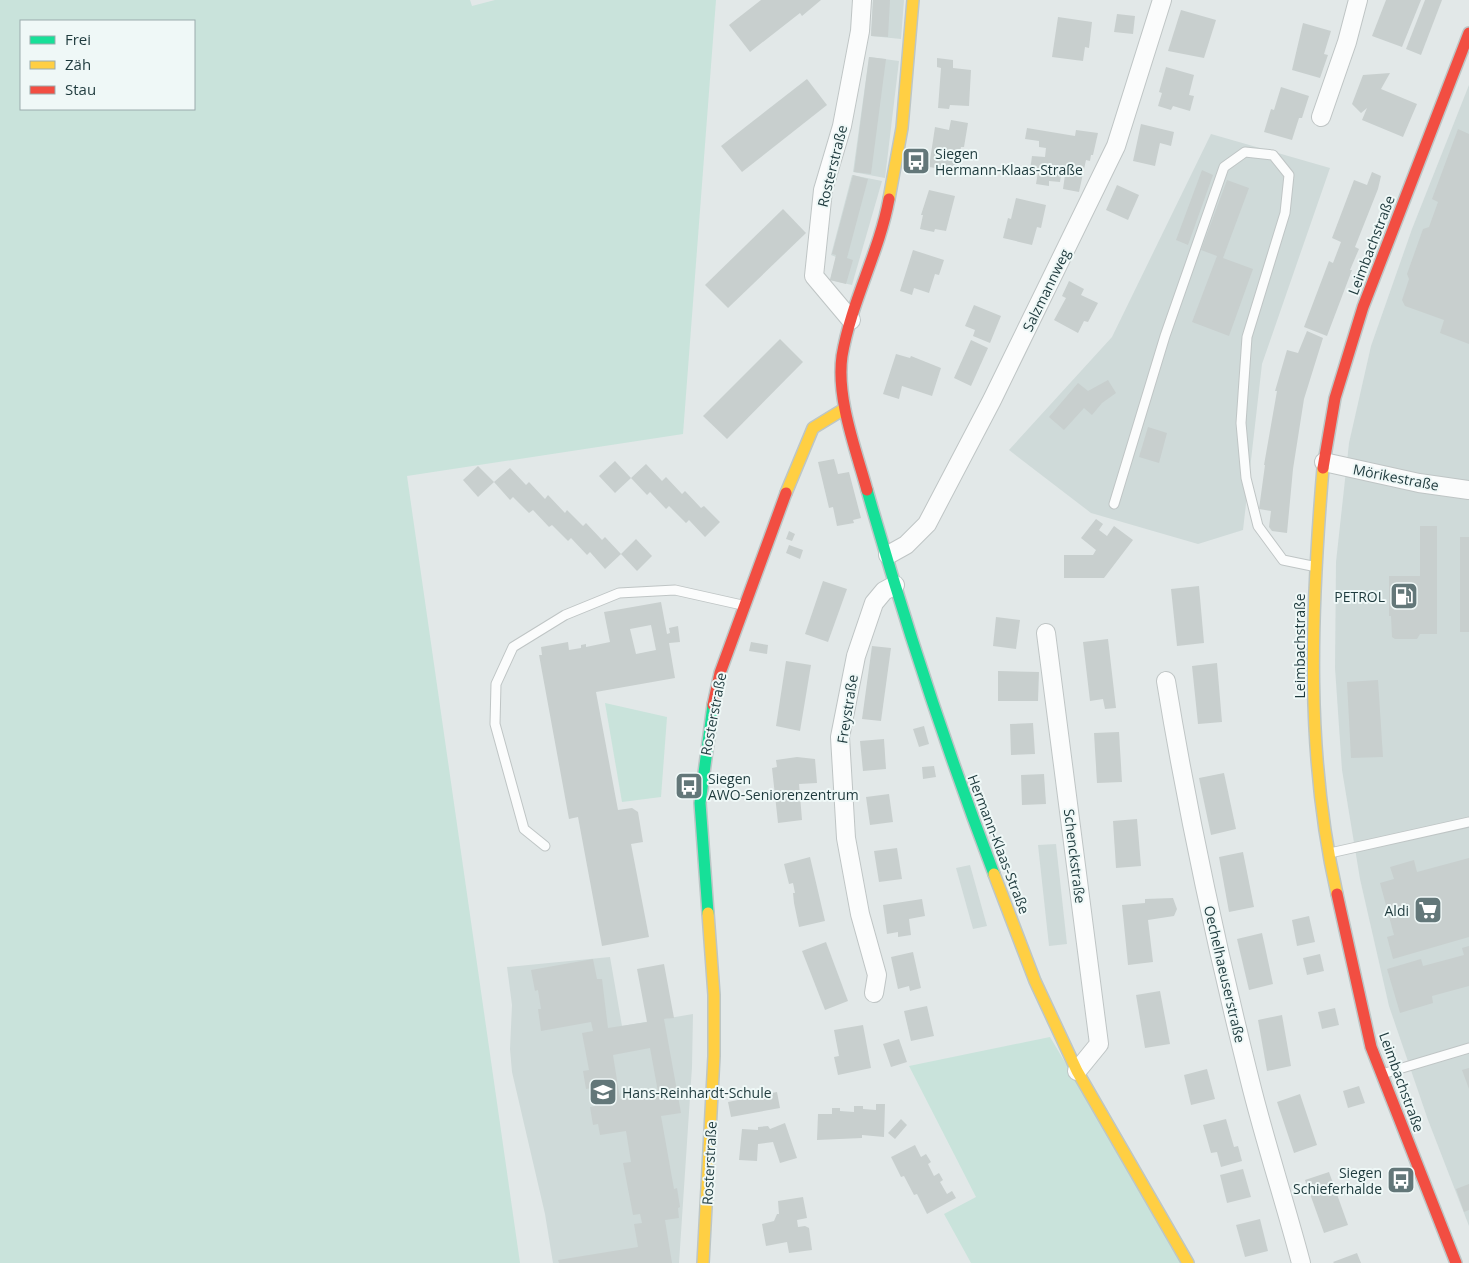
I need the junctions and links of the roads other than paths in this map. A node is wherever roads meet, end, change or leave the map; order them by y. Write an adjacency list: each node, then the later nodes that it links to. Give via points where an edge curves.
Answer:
1 (862, 0): 7 (street, Rosterstraße, via 860,32 842,126 823,190 814,276)
2 (913, 0): 7 (street, via 902,128 887,210)
3 (1162, 0): 12 (street, Salzmannweg, via 1116,146 992,400 927,524 906,545)
4 (1358, 0): 6 (street)
5 (1469, 32): 9 (street, Leimbachstraße, via 1363,307 1334,398)
6 (1321, 118)
7 (851, 320): 8 (street, via 842,358)
8 (844, 409): 12 (street, Hermann-Klaas-Straße); 15 (street, Rosterstraße, via 813,428 774,521)
9 (1324, 462): 10 (street, Mörikestraße, via 1420,484); 13 (street, Leimbachstraße)
10 (1469, 490)
11 (1114, 504): 13 (lane, via 1165,336 1224,168 1245,152 1273,155 1289,175 1285,213 1247,337 1241,423 1246,478 1258,526 1283,560)
12 (888, 555): 14 (street, Hermann-Klaas-Straße)
13 (1315, 566): 20 (street, Leimbachstraße, via 1312,644 1314,741)
14 (895, 585): 21 (street, Freystraße, via 884,591 874,603 856,656 840,737 846,838 860,914 877,975); 23 (street, Hermann-Klaas-Straße, via 961,788 1035,981)
15 (744, 605): 19 (lane, via 675,590 619,593 565,615 513,647 496,684 495,724 524,829); 25 (street, Rosterstraße, via 720,672 709,723 700,803 714,995 714,1056)
16 (1046, 632): 23 (street, Schenckstraße, via 1100,1044)
17 (1166, 681): 27 (street, Oechelhaeuserstraße, via 1181,771 1230,996 1250,1082)
18 (1469, 822): 20 (lane)
19 (544, 846)
20 (1327, 854): 24 (street, Leimbachstraße, via 1371,1047)
21 (874, 993)
22 (1469, 1048): 24 (lane)
23 (1077, 1071): 26 (street, Hermann-Klaas-Straße)
24 (1382, 1074): 28 (street, Leimbachstraße)
25 (702, 1263)
26 (1188, 1263)
27 (1301, 1263)
28 (1456, 1263)

